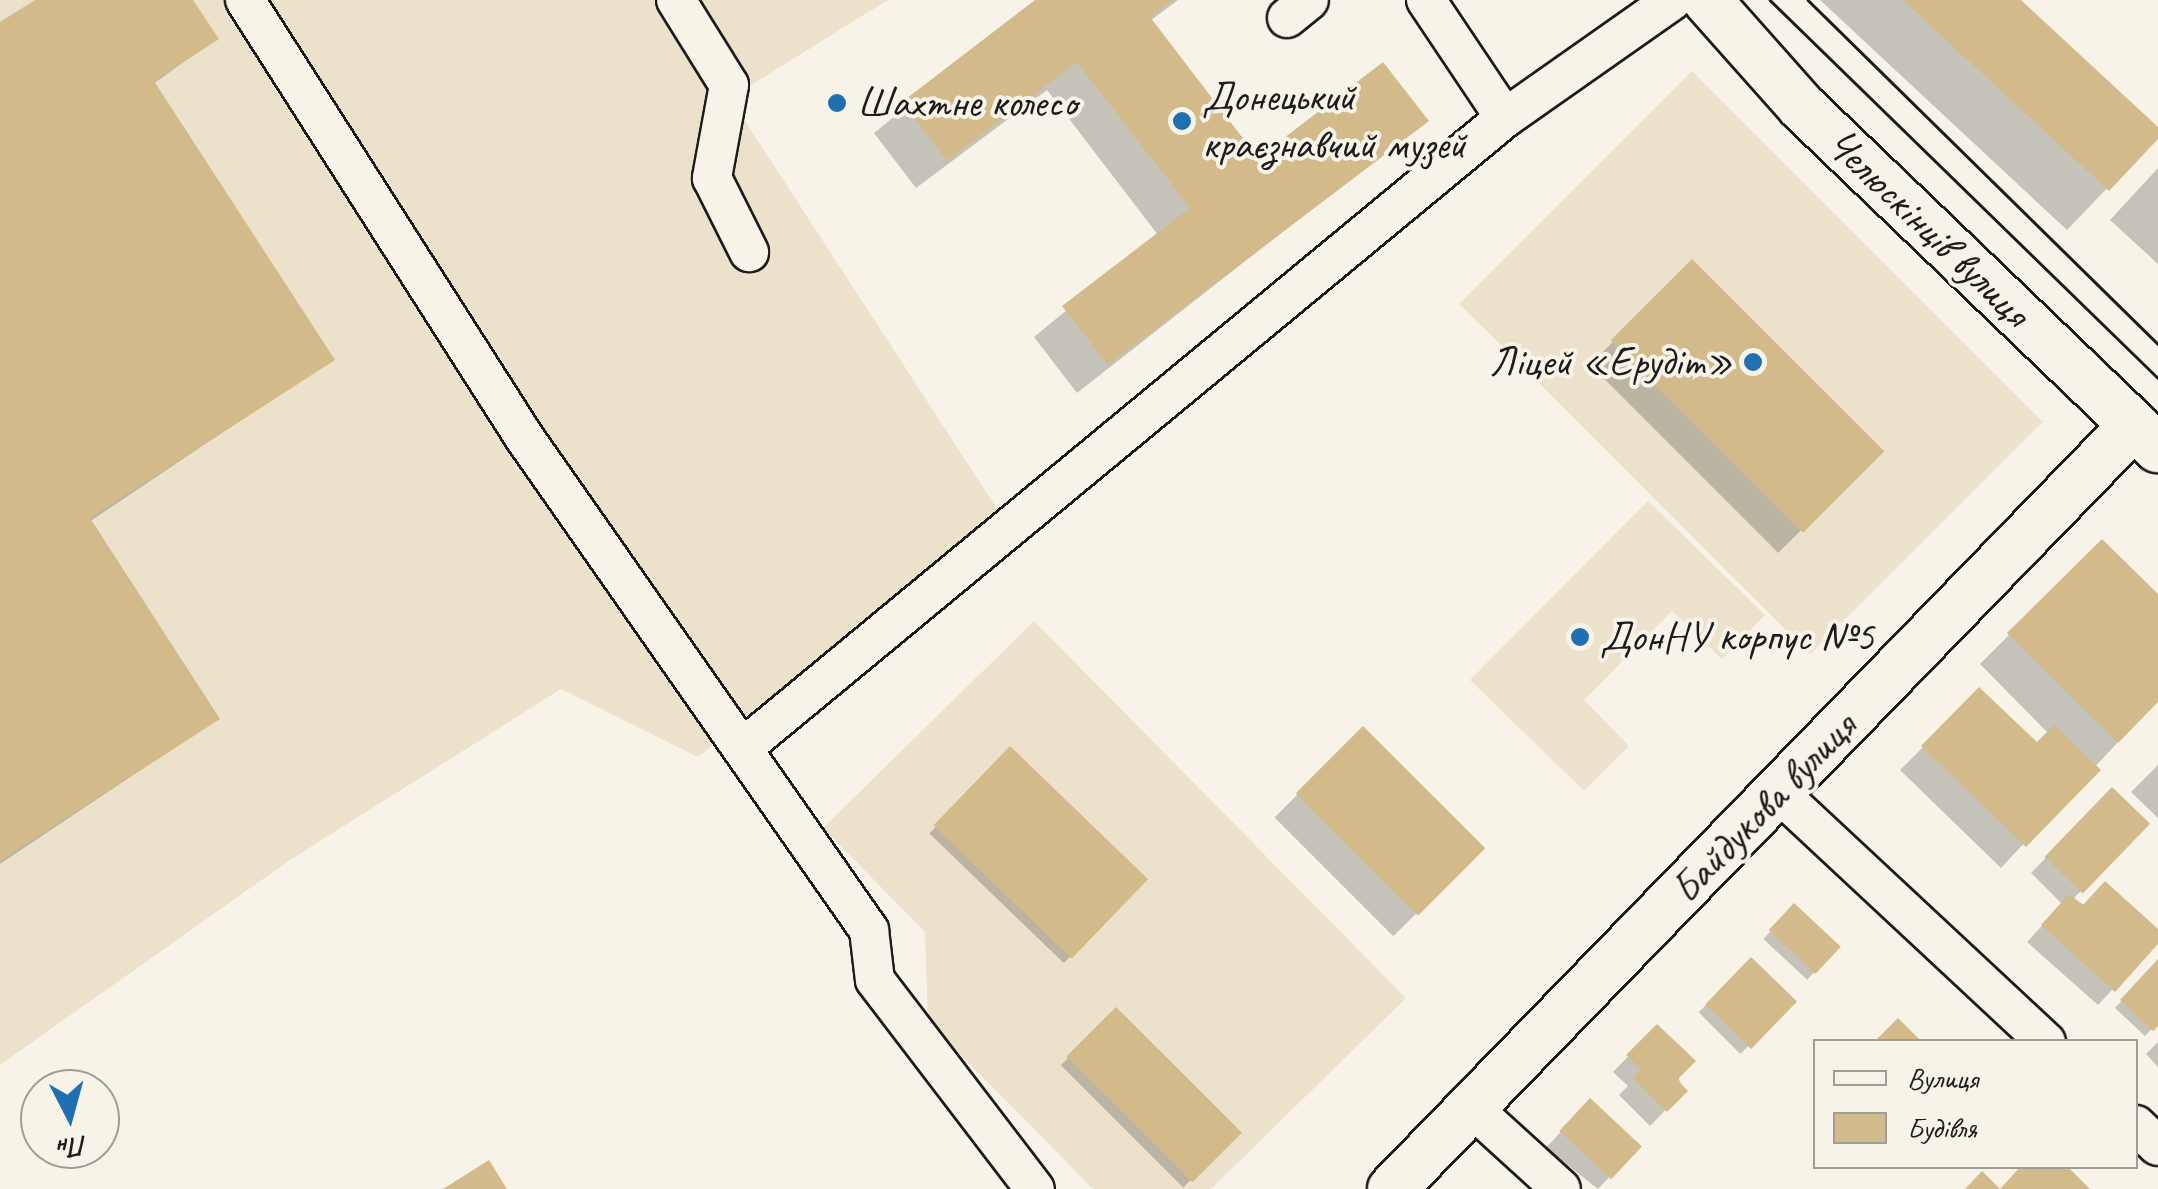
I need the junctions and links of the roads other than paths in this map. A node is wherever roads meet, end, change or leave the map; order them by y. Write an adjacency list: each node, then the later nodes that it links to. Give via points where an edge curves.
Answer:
1 (245, 0): 9 (street, via 524,437)
2 (676, 0): 7 (street, via 729,85 712,178)
3 (1426, 0): 6 (street)
4 (1673, 0): 6 (street)
5 (1707, 0): 8 (main road, Челюскінців вулиця, via 1802,108)
6 (1504, 118): 9 (street)
7 (748, 252)
8 (2146, 437): 10 (main road, Байдукова вулиця)
9 (744, 747): 15 (street, via 869,930 874,980)
10 (1778, 792): 11 (street); 12 (main road, Байдукова вулиця)
11 (2043, 1039)
12 (1472, 1108): 16 (main road, Байдукова вулиця); 17 (street)
13 (2138, 1127): 14 (street)
14 (2158, 1146)
15 (1034, 1189)
16 (1392, 1189)
17 (1561, 1189)

